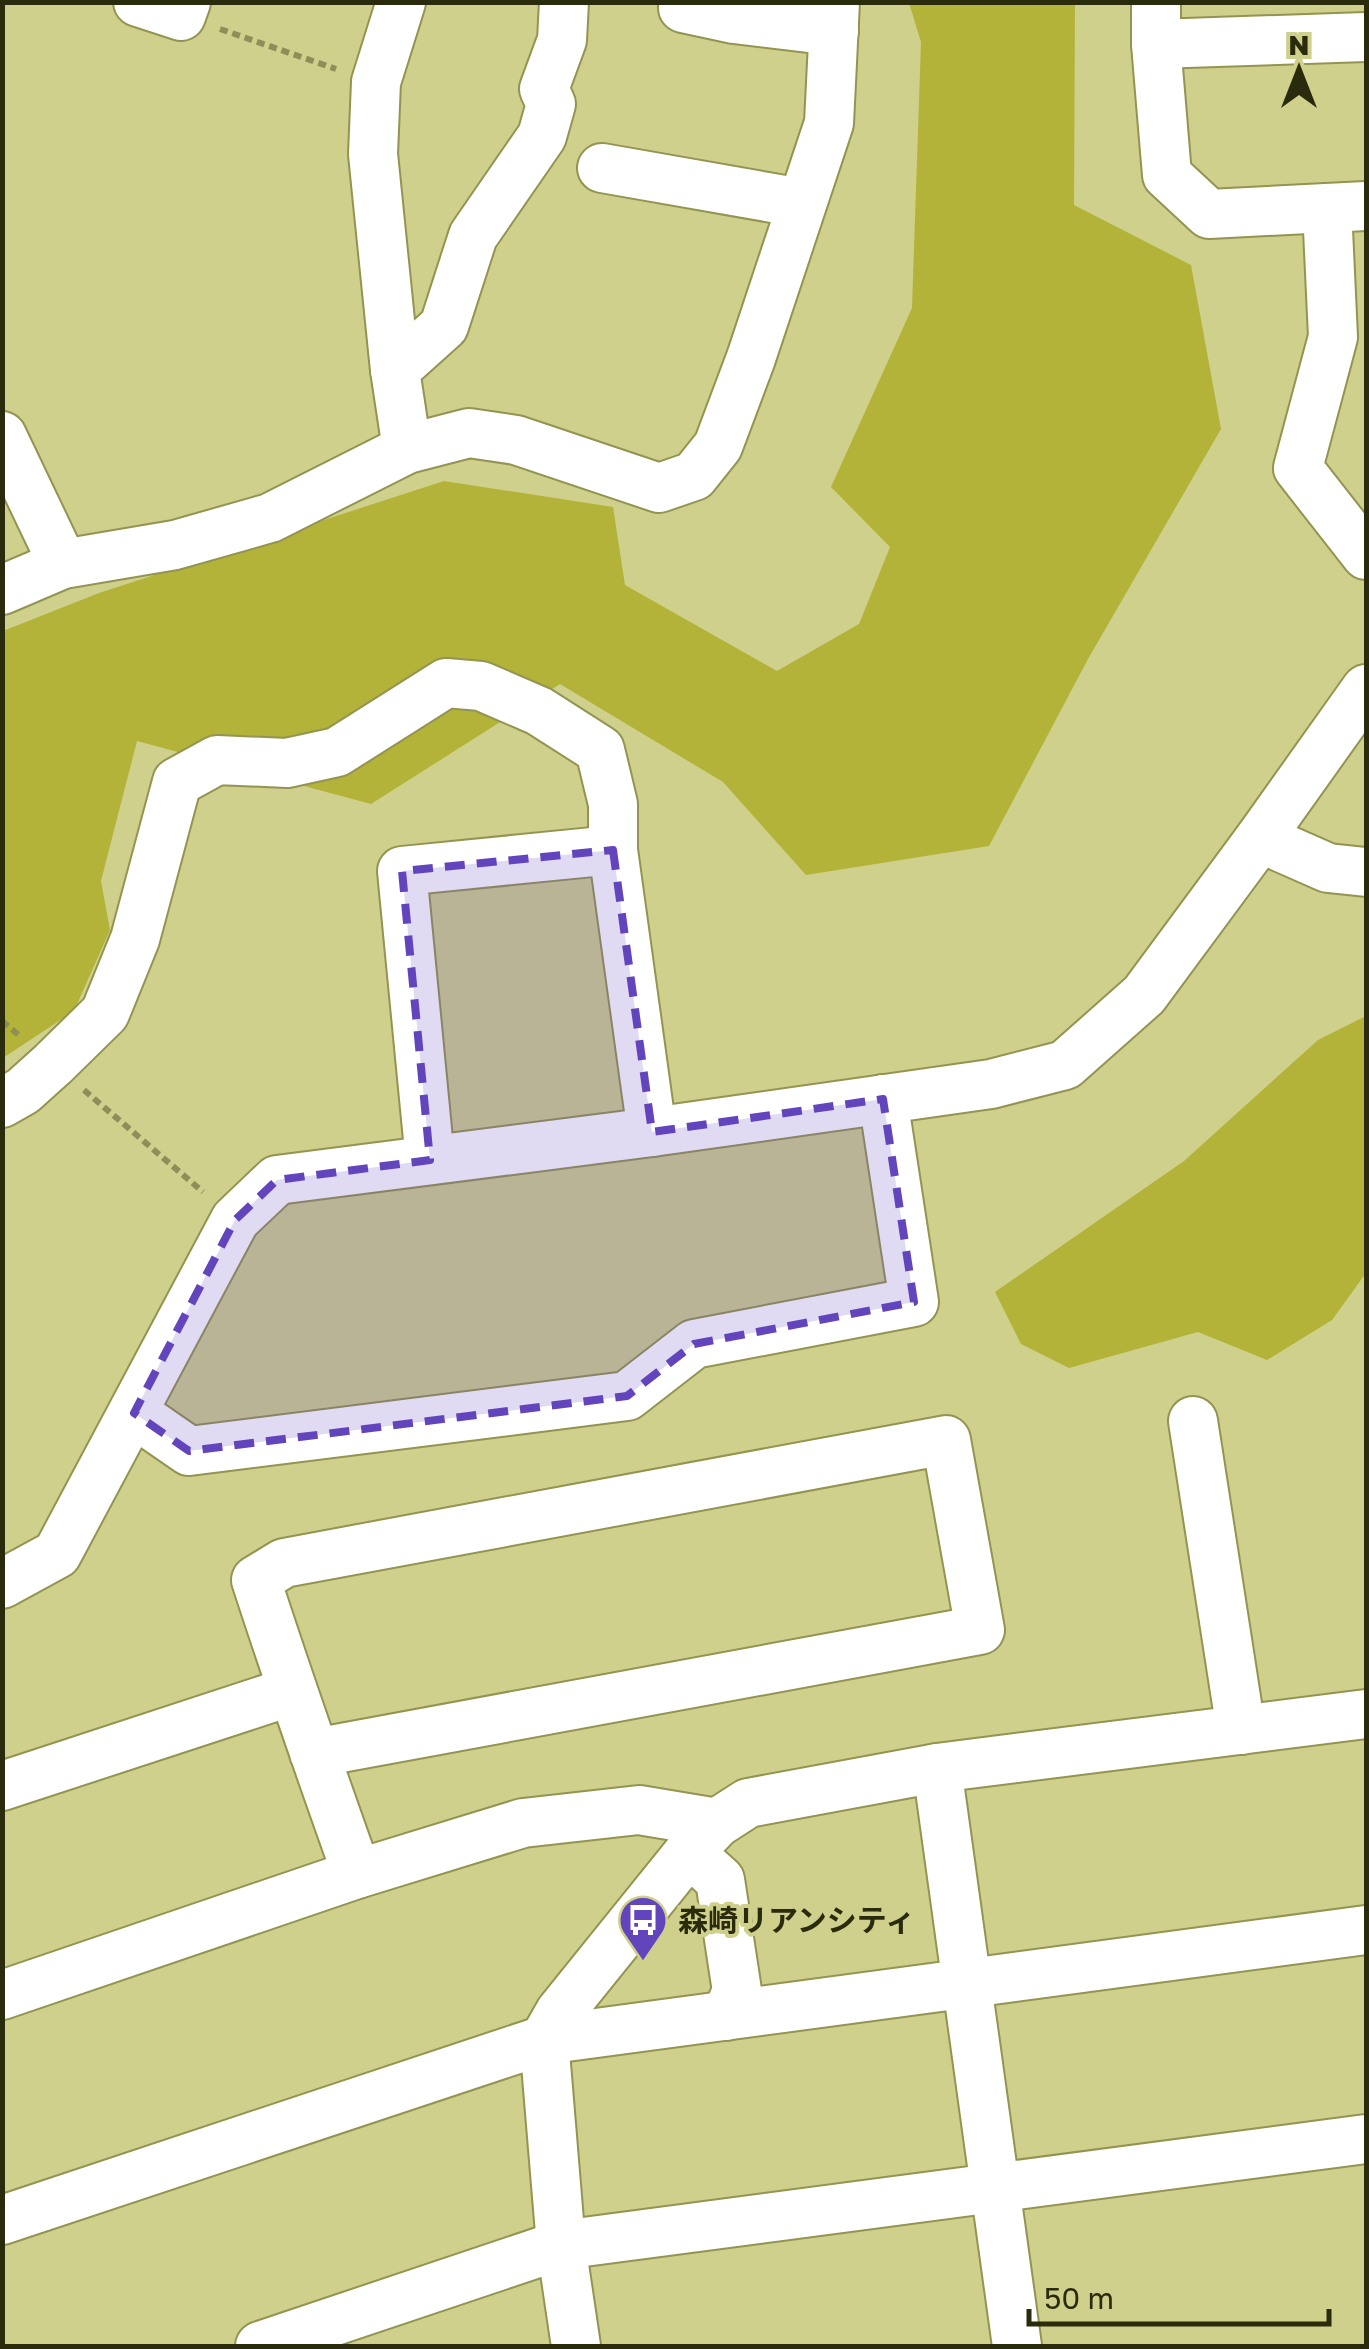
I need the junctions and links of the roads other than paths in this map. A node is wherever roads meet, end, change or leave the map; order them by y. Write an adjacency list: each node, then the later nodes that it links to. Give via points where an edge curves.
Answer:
1 (401, 2): 10 (street, via 376,82 373,154)
2 (564, 2): 10 (street, via 562,40 544,89 552,104 542,136 472,236 444,326)
3 (684, 2): 4 (street, via 684,8 734,19)
4 (834, 17): 8 (street, via 829,123)
5 (1156, 23): 6 (street); 9 (street, via 1167,174 1181,188 1209,214)
6 (1366, 37)
7 (602, 168): 8 (street)
8 (801, 202): 12 (street, via 718,446 694,476 659,488 516,440 469,433)
9 (1347, 207): 13 (street, via 1333,337 1298,468)
10 (395, 370): 12 (street)
11 (2, 436): 14 (street)
12 (407, 449): 14 (street, via 270,518 175,545)
13 (1366, 555)
14 (63, 564): 15 (street)
15 (2, 590)
16 (1366, 689): 17 (street)
17 (1260, 838): 19 (street, via 1328,868); 20 (street, via 1144,994 1065,1066)
18 (613, 850): 21 (street, via 613,804 600,750 539,711 481,686 446,683 337,752 287,763 217,760 177,782 135,939 105,1013 23,1091); 22 (street); 23 (street, via 402,871)
19 (1366, 872)
20 (884, 1099): 22 (street); 24 (street, via 914,1302 694,1344 627,1396 189,1452)
21 (2, 1102)
22 (652, 1132): 23 (street)
23 (430, 1160): 24 (street, via 277,1180 235,1220)
24 (134, 1413): 26 (street, via 57,1554)
25 (1194, 1421): 29 (street)
26 (2, 1584)
27 (292, 1691): 30 (street); 30 (street, via 256,1580 284,1563 946,1440 980,1630); 32 (street)
28 (1366, 1714): 29 (street)
29 (1241, 1730): 31 (street)
30 (314, 1753): 34 (street)
31 (936, 1768): 33 (street, via 748,1803); 36 (street)
32 (2, 1786)
33 (703, 1838): 34 (street, via 639,1810 523,1824); 38 (street, via 720,1880 736,1991); 39 (street)
34 (357, 1874): 37 (street)
35 (1366, 1930): 36 (street)
36 (967, 1984): 38 (street); 41 (street)
37 (2, 1995)
38 (726, 2016): 39 (street)
39 (544, 2040): 42 (street); 43 (street)
40 (1366, 2139): 41 (street)
41 (995, 2188): 43 (street); 46 (street)
42 (2, 2220)
43 (561, 2245): 44 (street); 45 (street)
44 (260, 2346)
45 (576, 2346)
46 (1017, 2346)

